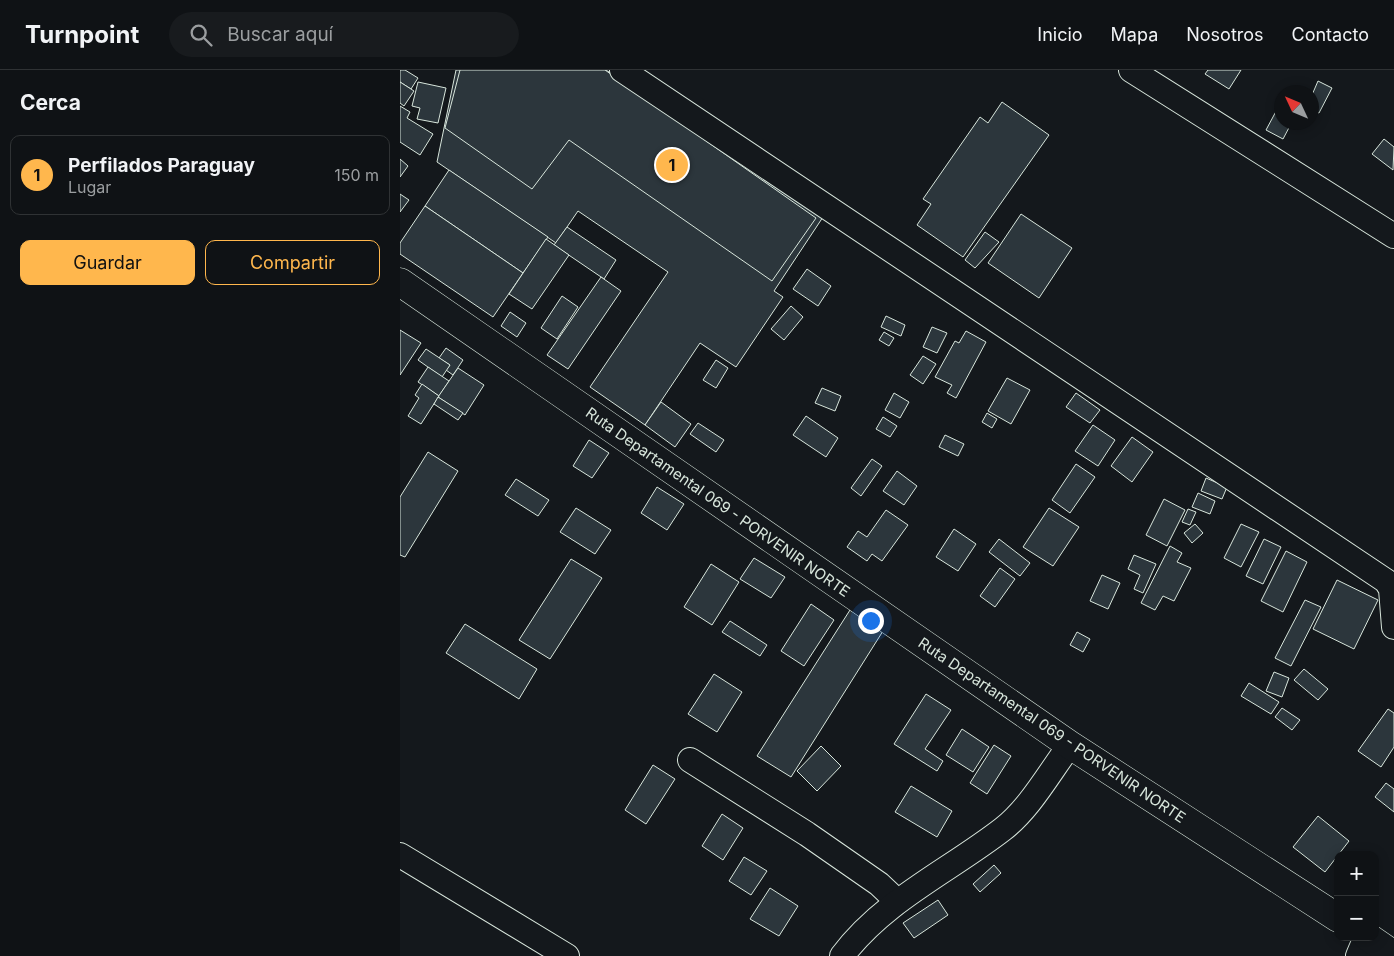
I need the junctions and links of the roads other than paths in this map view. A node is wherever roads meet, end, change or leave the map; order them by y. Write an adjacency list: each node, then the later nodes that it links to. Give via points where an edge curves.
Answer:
1 (622, 70): 5 (street, via 1386,581 1391,589)
2 (1131, 70): 3 (street)
3 (1394, 236)
4 (400, 282): 6 (main road, Ruta Departamental 069 - PORVENIR NORTE)
5 (1394, 626)
6 (1070, 745): 9 (street, via 1004,828); 10 (main road, Ruta Departamental 069 - PORVENIR NORTE)
7 (690, 760): 9 (street, via 807,834 879,884)
8 (400, 855): 14 (street)
9 (897, 901): 15 (street)
10 (1334, 915)
11 (1365, 941): 16 (street)
12 (1373, 941): 13 (main road)
13 (1394, 955)
14 (567, 956)
15 (842, 956)
16 (1358, 956)

